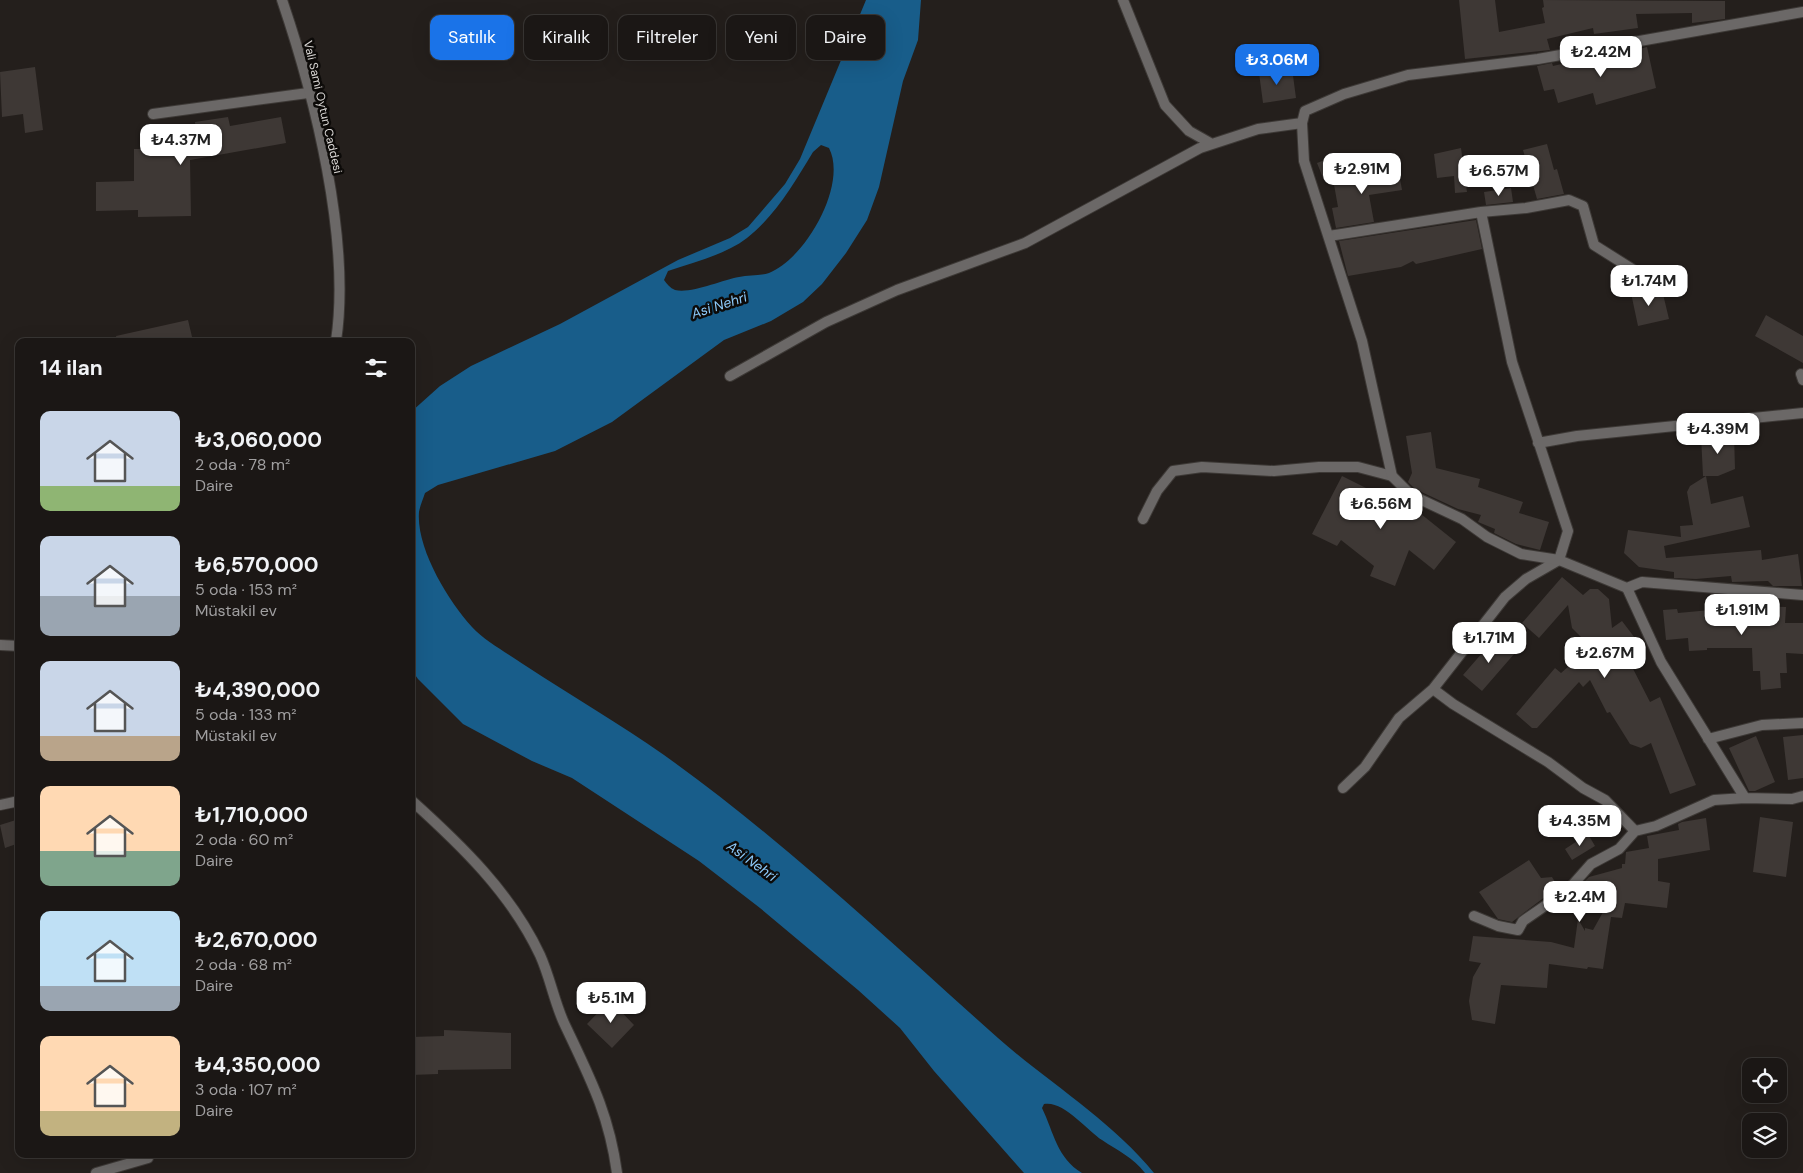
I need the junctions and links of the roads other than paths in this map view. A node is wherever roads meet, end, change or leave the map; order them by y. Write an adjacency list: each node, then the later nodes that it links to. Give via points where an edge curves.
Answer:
1 (282, 0): 4 (street, Vali Sami Oytun Caddesi)
2 (1123, 0): 7 (street, via 1165,105 1189,132)
3 (1803, 12): 6 (street, via 1538,59 1408,75 1344,94 1305,111)
4 (308, 93): 5 (street); 11 (street, Vali Sami Oytun Caddesi, via 327,176 338,257 340,315)
5 (153, 114)
6 (1302, 123): 7 (street, via 1258,129); 9 (street, via 1304,162)
7 (1212, 144): 12 (street, via 1025,243 897,290 826,322)
8 (1481, 212): 9 (street); 10 (street, via 1569,200 1583,206 1594,245); 14 (street, via 1512,362)
9 (1329, 236): 15 (street, via 1362,341)
10 (1658, 286)
11 (336, 338)
12 (730, 376)
13 (1803, 414): 14 (street, via 1578,436)
14 (1538, 444): 17 (street, via 1568,531)
15 (1392, 476): 16 (street, via 1358,467 1274,471 1202,467 1174,470 1157,491); 17 (street, via 1410,495 1462,519 1487,537 1522,554)
16 (1143, 519)
17 (1558, 560): 18 (street); 22 (street, via 1526,579 1506,597)
18 (1627, 588): 19 (street, via 1642,582); 24 (street, via 1661,662)
19 (1803, 595)
20 (0, 645): 21 (street)
21 (15, 646)
22 (1433, 689): 25 (street, via 1399,718 1365,767); 31 (street, via 1605,800)
23 (1803, 723): 24 (street, via 1762,725)
24 (1708, 739): 27 (street)
25 (1343, 788)
26 (1803, 796): 27 (street, via 1792,799)
27 (1745, 798): 31 (street, via 1714,800 1656,826)
28 (15, 802): 30 (street)
29 (415, 804): 35 (street, via 494,882 539,953 563,1020 598,1093)
30 (0, 805)
31 (1635, 831): 32 (street, via 1618,849 1591,864 1568,890 1523,921 1518,930)
32 (1474, 916)
33 (148, 1158): 34 (street)
34 (96, 1173)
35 (617, 1173)

